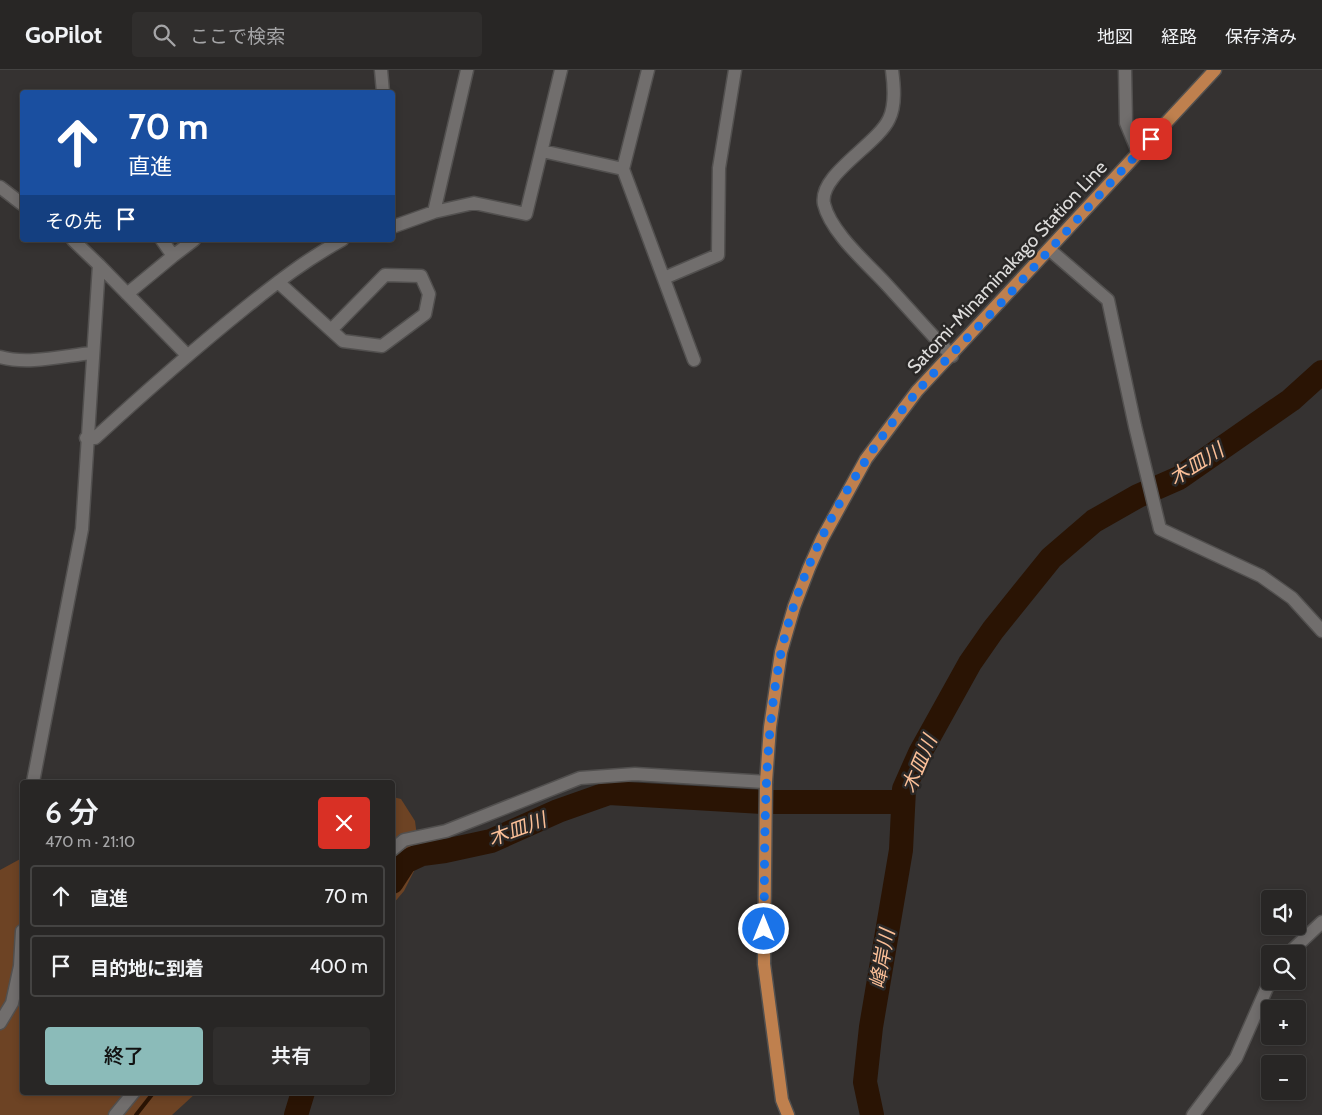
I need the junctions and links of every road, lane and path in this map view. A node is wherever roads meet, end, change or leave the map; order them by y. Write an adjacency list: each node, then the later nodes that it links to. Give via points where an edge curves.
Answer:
1 (381, 70): 9 (street)
2 (467, 70): 15 (street)
3 (561, 70): 10 (street)
4 (648, 70): 12 (street)
5 (735, 70): 24 (street, via 719,168 718,255)
6 (892, 70): 30 (street, via 891,117 872,142 829,183 824,193 824,204 846,240)
7 (1125, 70): 11 (street, via 1126,123)
8 (1215, 70): 11 (main road, Satomi-Minaminakago Station Line)
9 (383, 90)
10 (542, 150): 12 (street); 15 (street, via 526,214 474,203)
11 (1138, 152): 21 (main road, Satomi-Minaminakago Station Line)
12 (623, 169): 24 (street)
13 (0, 187): 14 (street)
14 (20, 202)
15 (434, 212): 16 (street)
16 (395, 226)
17 (75, 242): 23 (street)
18 (163, 242): 22 (street)
19 (191, 242): 22 (street)
20 (338, 242): 25 (street, via 318,252)
21 (1050, 250): 30 (main road, Satomi-Minaminakago Station Line); 34 (street, via 1108,300 1160,529 1261,576 1292,598)
22 (173, 256): 26 (street)
23 (99, 265): 26 (street); 28 (street)
24 (664, 278): 32 (street)
25 (278, 282): 27 (street); 29 (street)
26 (127, 294): 29 (street)
27 (331, 330): 27 (street, via 343,340 382,346 425,314 429,294 421,276 385,275)
28 (92, 353): 31 (street, via 39,359 9,360); 33 (street)
29 (187, 355): 33 (street, via 95,438)
30 (952, 356): 36 (main road, Satomi-Minaminakago Station Line, via 917,391 866,459 809,568 781,652)
31 (0, 357)
32 (694, 360)
33 (86, 438): 35 (street, via 82,529)
34 (1322, 631)
35 (33, 780)
36 (766, 784): 37 (street, via 635,774 580,778 446,832 404,840); 45 (main road, Satomi-Minaminakago Station Line, via 764,964 782,1100)
37 (395, 848)
38 (1322, 922): 39 (street)
39 (1298, 945)
40 (20, 966): 42 (street, via 12,1003)
41 (1266, 990): 46 (street, via 1236,1058)
42 (0, 1024)
43 (132, 1095): 44 (street)
44 (115, 1115)
45 (788, 1115)
46 (1193, 1115)

